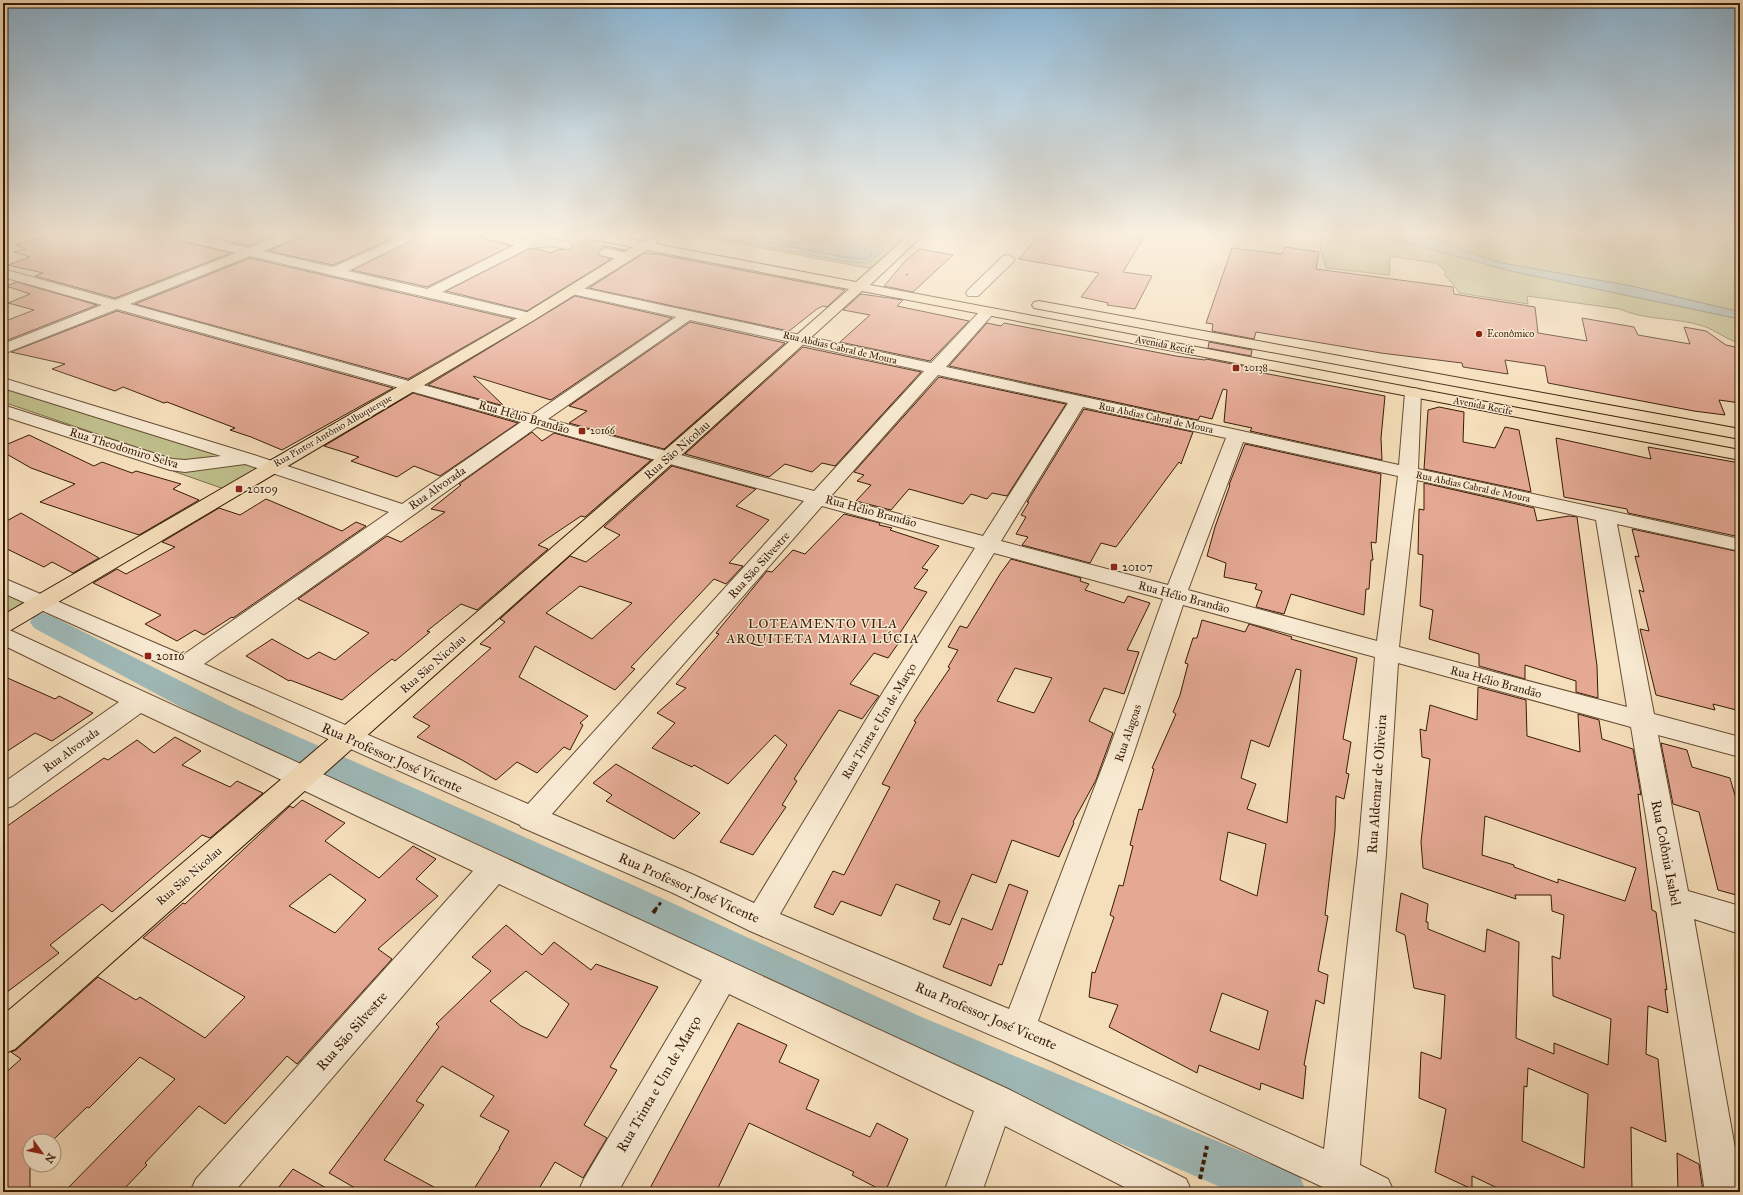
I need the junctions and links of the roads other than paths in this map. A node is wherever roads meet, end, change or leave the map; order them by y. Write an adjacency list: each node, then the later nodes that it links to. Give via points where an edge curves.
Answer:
1 (65, 291): 15 (street, Rua Hélio Brandão)
2 (151, 291): 15 (street)
3 (420, 291): 11 (street)
4 (434, 291): 11 (street)
5 (572, 291): 17 (main road, Rua Pintor Antônio Albuquerque)
6 (577, 291): 16 (street, Rua Abdias Cabral de Moura)
7 (858, 291): 18 (main road, Rua São Nicolau)
8 (923, 291): 14 (main road, Avenida Recife)
9 (955, 291): 12 (main road, Avenida Recife)
10 (975, 291): 12 (street)
11 (430, 293): 17 (street)
12 (973, 293): 14 (main road, Avenida Recife)
13 (1028, 303): 27 (main road, Avenida Recife)
14 (988, 304): 20 (street, Rua São Silvestre); 23 (main road, Avenida Recife)
15 (115, 305): 19 (street); 22 (street, Rua Hélio Brandão)
16 (688, 315): 18 (street, Rua Abdias Cabral de Moura); 26 (street, Rua Alvorada)
17 (529, 317): 22 (main road, Rua Pintor Antônio Albuquerque)
18 (802, 340): 20 (street, Rua Abdias Cabral de Moura); 30 (main road, Rua São Nicolau)
19 (3, 349)
20 (934, 369): 24 (street, Rua Abdias Cabral de Moura); 34 (street, Rua São Silvestre)
21 (4, 384): 31 (street, Rua Theodomiro Selva)
22 (412, 385): 26 (street, Rua Hélio Brandão); 32 (main road, Rua Pintor Antônio Albuquerque)
23 (1413, 393): 29 (main road, Avenida Recife); 33 (street, Rua Aldemar de Oliveira)
24 (1078, 401): 28 (street, Rua Abdias Cabral de Moura); 37 (street, Rua Trinta e Um de Março)
25 (3, 410): 31 (street, Rua Theodomiro Selva, via 170,464 185,466)
26 (535, 420): 30 (street, Rua Hélio Brandão); 35 (street, Rua Alvorada)
27 (1740, 434)
28 (1236, 436): 33 (street, Rua Abdias Cabral de Moura); 40 (street, Rua Alagoas)
29 (1740, 455)
30 (668, 458): 34 (street, Rua Hélio Brandão); 48 (main road, Rua São Nicolau)
31 (248, 460): 32 (street, Rua Theodomiro Selva)
32 (271, 467): 35 (street, Rua Theodomiro Selva); 41 (main road, Rua Pintor Antônio Albuquerque)
33 (1408, 474): 36 (street, Rua Abdias Cabral de Moura); 44 (street, Rua Aldemar de Oliveira)
34 (819, 498): 37 (street, Rua Hélio Brandão); 52 (street, Rua São Silvestre)
35 (404, 511): 45 (street, Rua Alvorada)
36 (1605, 515): 38 (street, Rua Abdias Cabral de Moura); 47 (street, Rua Colônia Isabel)
37 (987, 543): 40 (street, Rua Hélio Brandão); 55 (street, Rua Trinta e Um de Março)
38 (1740, 545)
39 (3, 585): 41 (street, Rua Professor José Vicente)
40 (1175, 595): 44 (street, Rua Hélio Brandão); 58 (street, Rua Alagoas, via 1120,755)
41 (42, 602): 42 (main road, Rua Pintor Antônio Albuquerque); 45 (street, Rua Professor José Vicente)
42 (3, 625)
43 (3, 635): 46 (street)
44 (1387, 652): 47 (street, Rua Hélio Brandão); 61 (street, Rua Aldemar de Oliveira, via 1371,862)
45 (187, 664): 48 (street, Rua Professor José Vicente)
46 (139, 701): 50 (street); 51 (street, Rua Alvorada)
47 (1641, 721): 49 (street, Rua Hélio Brandão); 54 (street, Rua Colônia Isabel)
48 (346, 741): 50 (main road, Rua São Nicolau); 52 (street, Rua Professor José Vicente)
49 (1740, 747)
50 (308, 773): 53 (street); 59 (main road, Rua São Nicolau)
51 (3, 798)
52 (532, 819): 55 (street, Rua Professor José Vicente)
53 (494, 869): 57 (street); 63 (street, Rua São Silvestre)
54 (1675, 900): 56 (street); 67 (street, Rua Colônia Isabel)
55 (760, 920): 58 (street, Rua Professor José Vicente)
56 (1740, 920)
57 (722, 976): 60 (street); 64 (street, Rua Trinta e Um de Março)
58 (1018, 1029): 61 (street, Rua Professor José Vicente, via 1211,1128)
59 (3, 1037)
60 (995, 1102): 62 (street); 65 (street)
61 (1340, 1176): 66 (street, Rua Professor José Vicente)
62 (1186, 1188)
63 (209, 1192)
64 (597, 1192)
65 (963, 1192)
66 (1375, 1192)
67 (1724, 1192)

